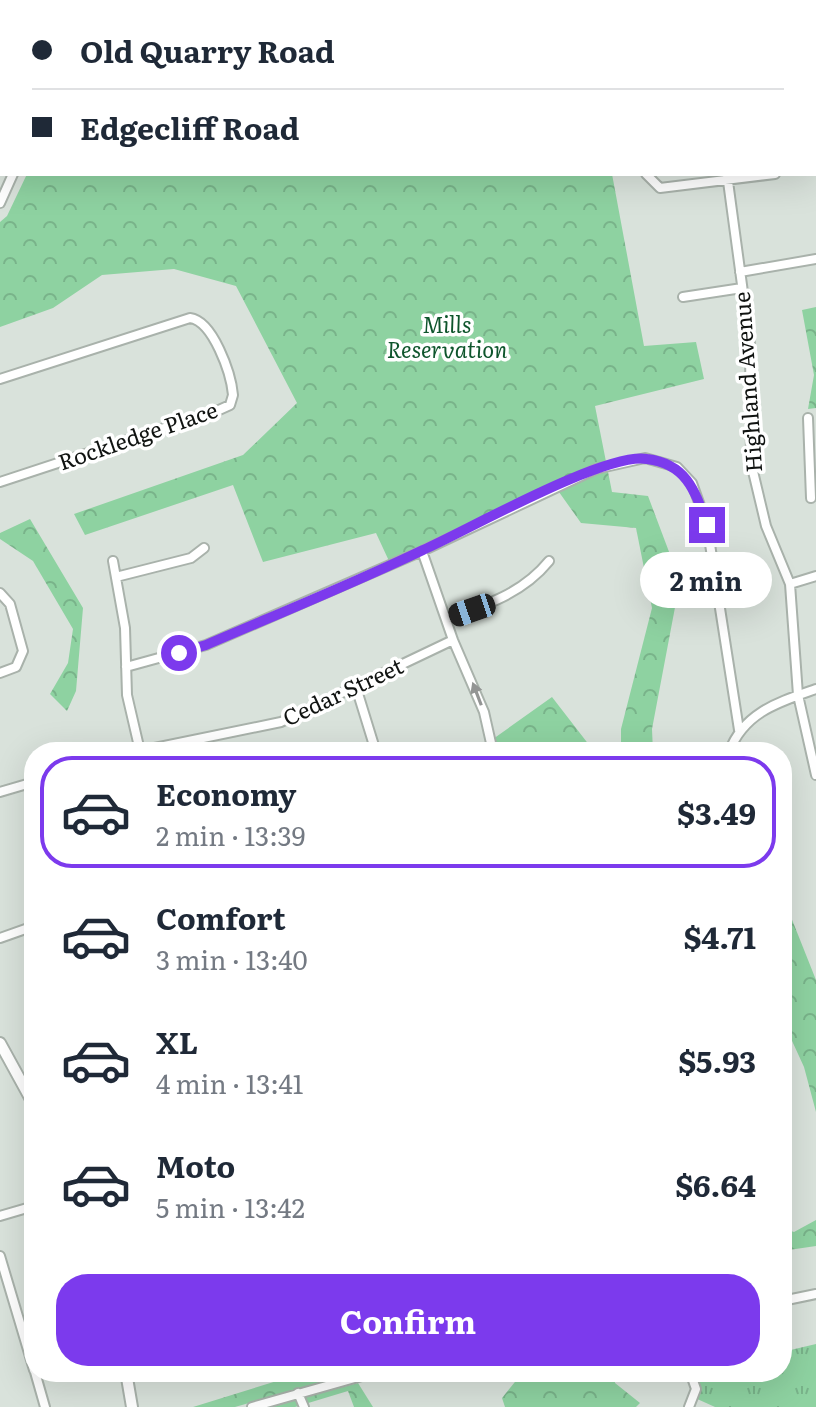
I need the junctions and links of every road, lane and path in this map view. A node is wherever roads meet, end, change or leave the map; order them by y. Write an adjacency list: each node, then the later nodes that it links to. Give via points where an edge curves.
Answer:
1 (12, 176): 4 (street)
2 (648, 176): 3 (street, via 660,188)
3 (727, 177): 6 (street, Highland Avenue)
4 (0, 203)
5 (816, 259): 6 (street)
6 (740, 272): 7 (street, Highland Avenue)
7 (742, 288): 8 (street); 20 (street, Highland Avenue, via 750,344 751,463 766,526)
8 (683, 297)
9 (0, 379): 12 (street, Rockledge Place, via 185,318 199,319 211,329 233,390 230,405)
10 (808, 418): 11 (street)
11 (813, 446): 13 (street)
12 (0, 482)
13 (811, 498)
14 (204, 548): 19 (street, via 191,558)
15 (422, 551): 22 (street); 24 (street, via 206,645); 29 (street, via 596,469 645,458 677,467 692,483 716,567)
16 (113, 561): 19 (street)
17 (549, 561): 22 (street, via 534,580 495,602)
18 (816, 576): 20 (street)
19 (116, 577): 24 (street)
20 (790, 584): 28 (street, Highland Avenue)
21 (0, 593): 25 (street, via 10,604 23,651 16,667)
22 (448, 618): 23 (street)
23 (453, 640): 26 (street, Cedar Street); 33 (street, one-way to 23, via 484,712)
24 (126, 667): 30 (street)
25 (0, 673)
26 (356, 687): 31 (street, Cedar Street, via 260,729); 32 (street)
27 (816, 689): 28 (street)
28 (798, 695): 29 (street, via 763,710); 35 (street, Highland Avenue)
29 (739, 730): 34 (street)
30 (135, 742)
31 (187, 742)
32 (373, 742)
33 (491, 742)
34 (734, 742)
35 (816, 775)
36 (24, 785): 37 (street)
37 (0, 792)
38 (24, 930): 39 (street)
39 (0, 938)
40 (0, 1043): 41 (main road)
41 (24, 1087)
42 (24, 1209): 43 (street)
43 (0, 1216)
44 (0, 1256): 47 (street)
45 (816, 1294): 46 (street)
46 (792, 1299)
47 (24, 1337)
48 (37, 1382): 53 (street)
49 (128, 1382): 54 (main road)
50 (339, 1382): 52 (street)
51 (694, 1382): 57 (street)
52 (298, 1393): 55 (street); 56 (street)
53 (45, 1407)
54 (132, 1407)
55 (252, 1407)
56 (304, 1407)
57 (689, 1407)

